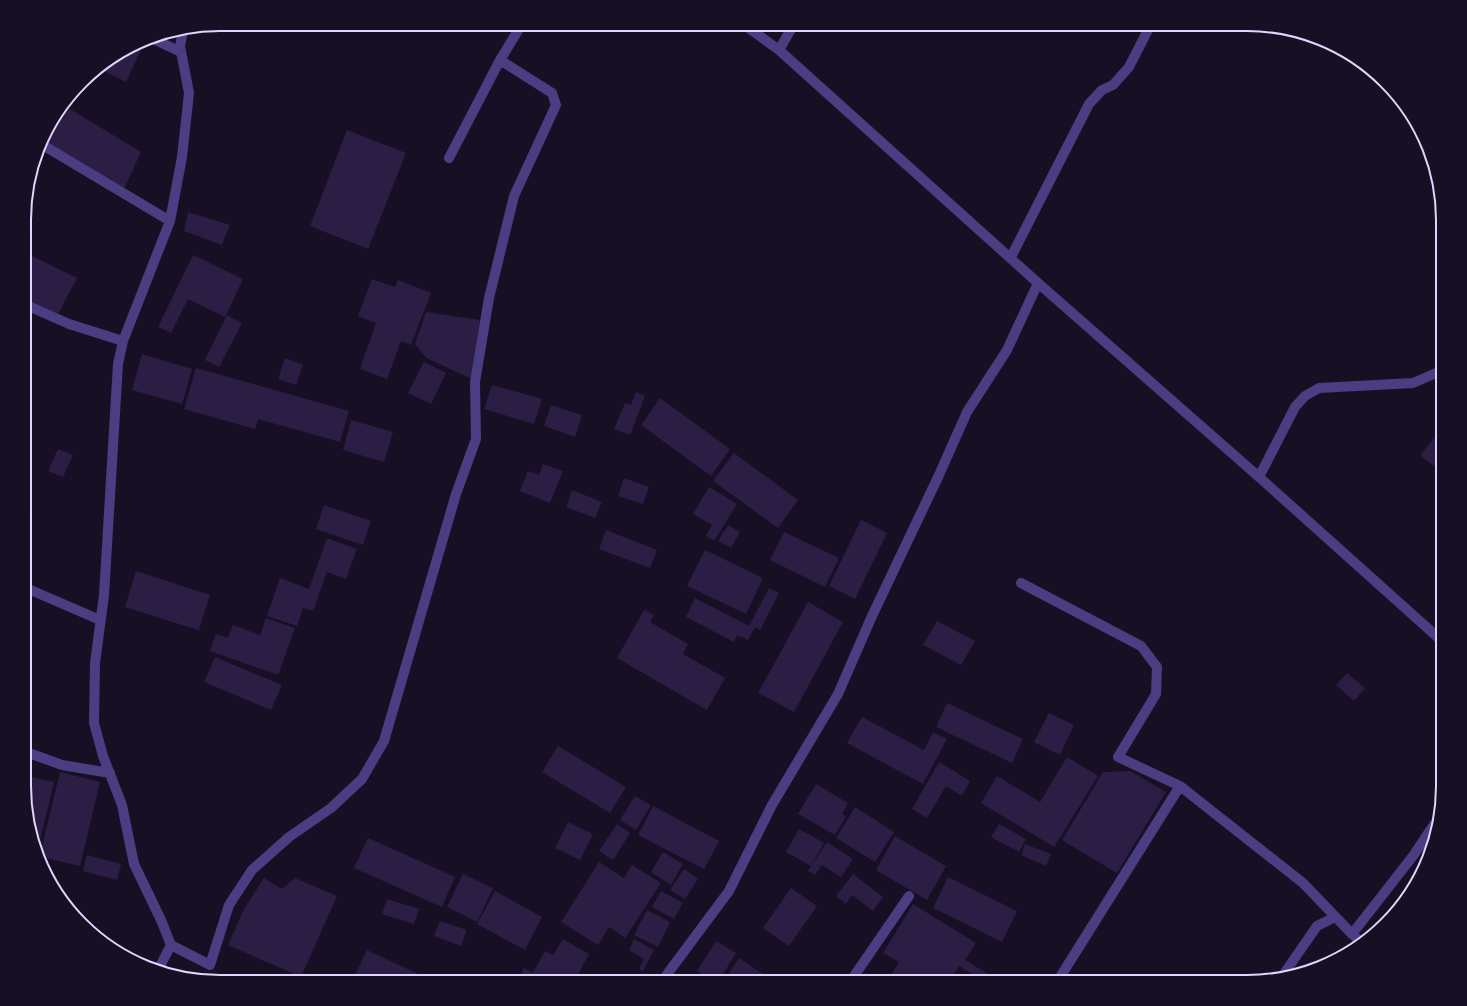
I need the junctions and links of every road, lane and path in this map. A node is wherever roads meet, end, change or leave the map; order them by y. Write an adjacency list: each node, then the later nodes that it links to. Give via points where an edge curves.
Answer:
1 (518, 31): 9 (street)
2 (752, 31): 7 (street)
3 (790, 31): 7 (street)
4 (1147, 31): 13 (street, via 1129,67 1113,85 1102,90 1089,104)
5 (181, 35): 8 (street)
6 (158, 41): 8 (street)
7 (778, 50): 13 (street)
8 (181, 52): 12 (street, via 189,93 182,157)
9 (500, 60): 11 (street); 31 (street, via 552,93 556,105 514,196 489,298 475,382 476,439 456,494 384,741 362,779 331,808 289,838 252,870 229,905 210,965)
10 (46, 147): 12 (street)
11 (449, 158)
12 (170, 221): 16 (street)
13 (1011, 257): 14 (street)
14 (1038, 283): 18 (street); 34 (street, via 1007,350 968,412 838,694 772,804 729,891)
15 (31, 307): 16 (street, via 69,324)
16 (123, 341): 21 (street, via 118,364 104,595)
17 (1436, 373): 18 (street, via 1413,384 1319,388 1305,396 1295,407)
18 (1259, 477): 22 (street)
19 (1021, 583): 25 (street, via 1141,646 1157,667 1156,694 1118,757)
20 (31, 590): 21 (street)
21 (100, 620): 24 (street, via 94,663 94,723)
22 (1436, 636)
23 (31, 754): 24 (street, via 62,766)
24 (110, 773): 31 (street, via 122,805 134,864)
25 (1180, 786): 28 (street, via 1303,883); 36 (street)
26 (1431, 829): 29 (street)
27 (909, 896): 35 (street)
28 (1335, 917): 29 (street); 33 (street, via 1317,926)
29 (1352, 934): 30 (street)
30 (1358, 939)
31 (171, 945): 32 (street)
32 (160, 965)
33 (1287, 970)
34 (666, 975)
35 (855, 975)
36 (1065, 975)

